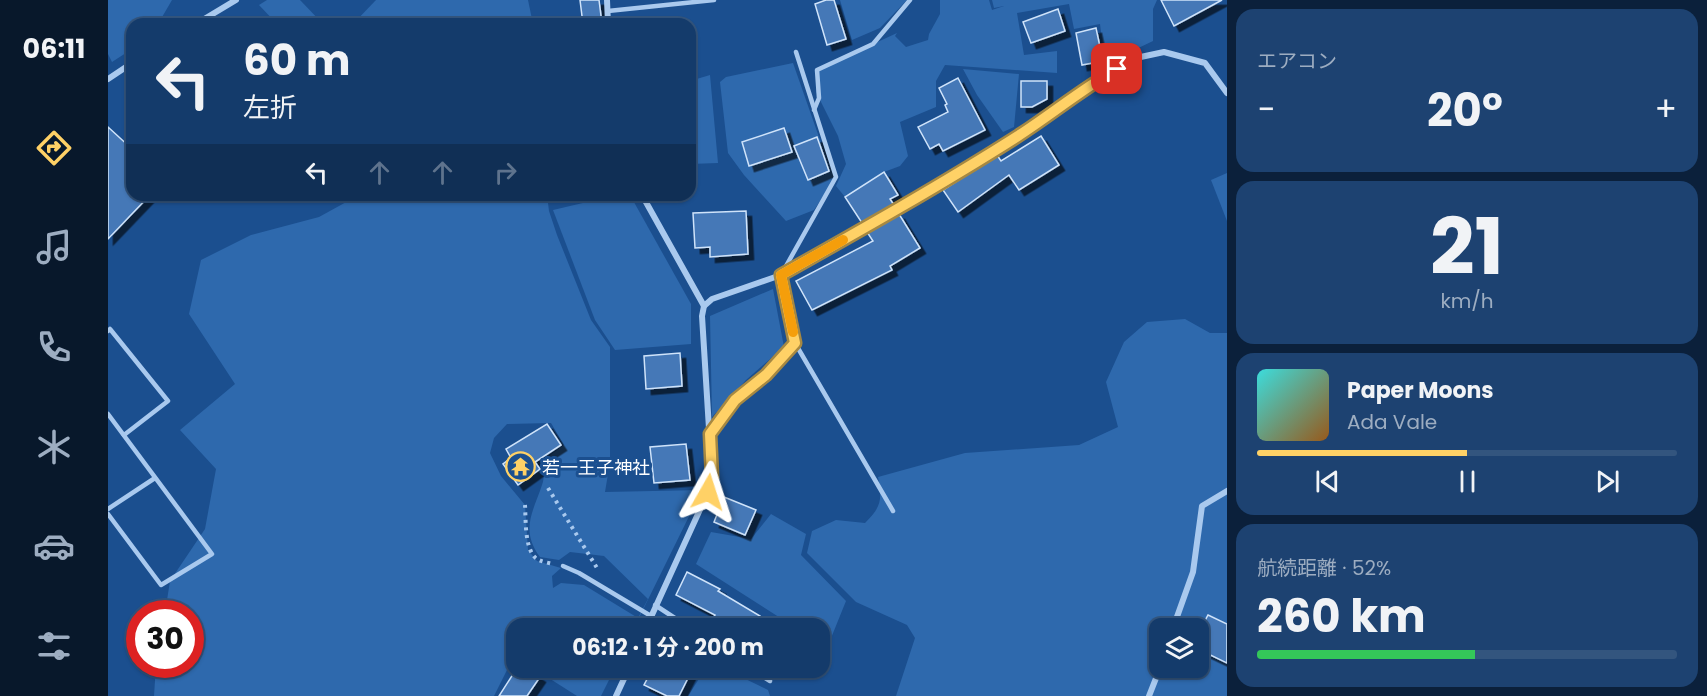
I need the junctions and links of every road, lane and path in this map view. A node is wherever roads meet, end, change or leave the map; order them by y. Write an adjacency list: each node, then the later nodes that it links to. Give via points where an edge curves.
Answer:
1 (236, 0): 6 (street)
2 (607, 0): 5 (street)
3 (714, 0): 5 (lane)
4 (910, 0): 12 (lane, via 873,44 817,70 819,98)
5 (608, 11): 7 (street)
6 (206, 18)
7 (608, 18)
8 (796, 51): 12 (lane)
9 (126, 67): 10 (street)
10 (108, 79)
11 (1227, 93): 14 (street, via 1205,63 1164,52 1136,58 914,200)
12 (814, 110): 14 (lane, via 836,177)
13 (645, 201): 15 (street)
14 (781, 275): 15 (street, via 712,299); 17 (lane)
15 (704, 306): 19 (street)
16 (109, 329): 20 (lane, via 168,401)
17 (795, 343): 19 (lane, via 766,375 735,400); 26 (lane)
18 (108, 414): 20 (lane)
19 (710, 434): 30 (street, via 712,477 708,492)
20 (124, 435): 21 (lane)
21 (155, 478): 25 (lane); 27 (lane, via 212,554 160,585)
22 (548, 488): 28 (path)
23 (1227, 491): 33 (street, via 1202,506 1193,572)
24 (525, 505): 29 (path, via 532,555)
25 (108, 509)
26 (893, 511)
27 (108, 514)
28 (592, 559)
29 (563, 566): 31 (lane)
30 (655, 605): 31 (street); 32 (lane)
31 (651, 616)
32 (675, 618)
33 (1177, 618)
34 (624, 678): 38 (street)
35 (765, 678): 37 (lane)
36 (1156, 678): 39 (street)
37 (770, 681)
38 (616, 696)
39 (1149, 696)

